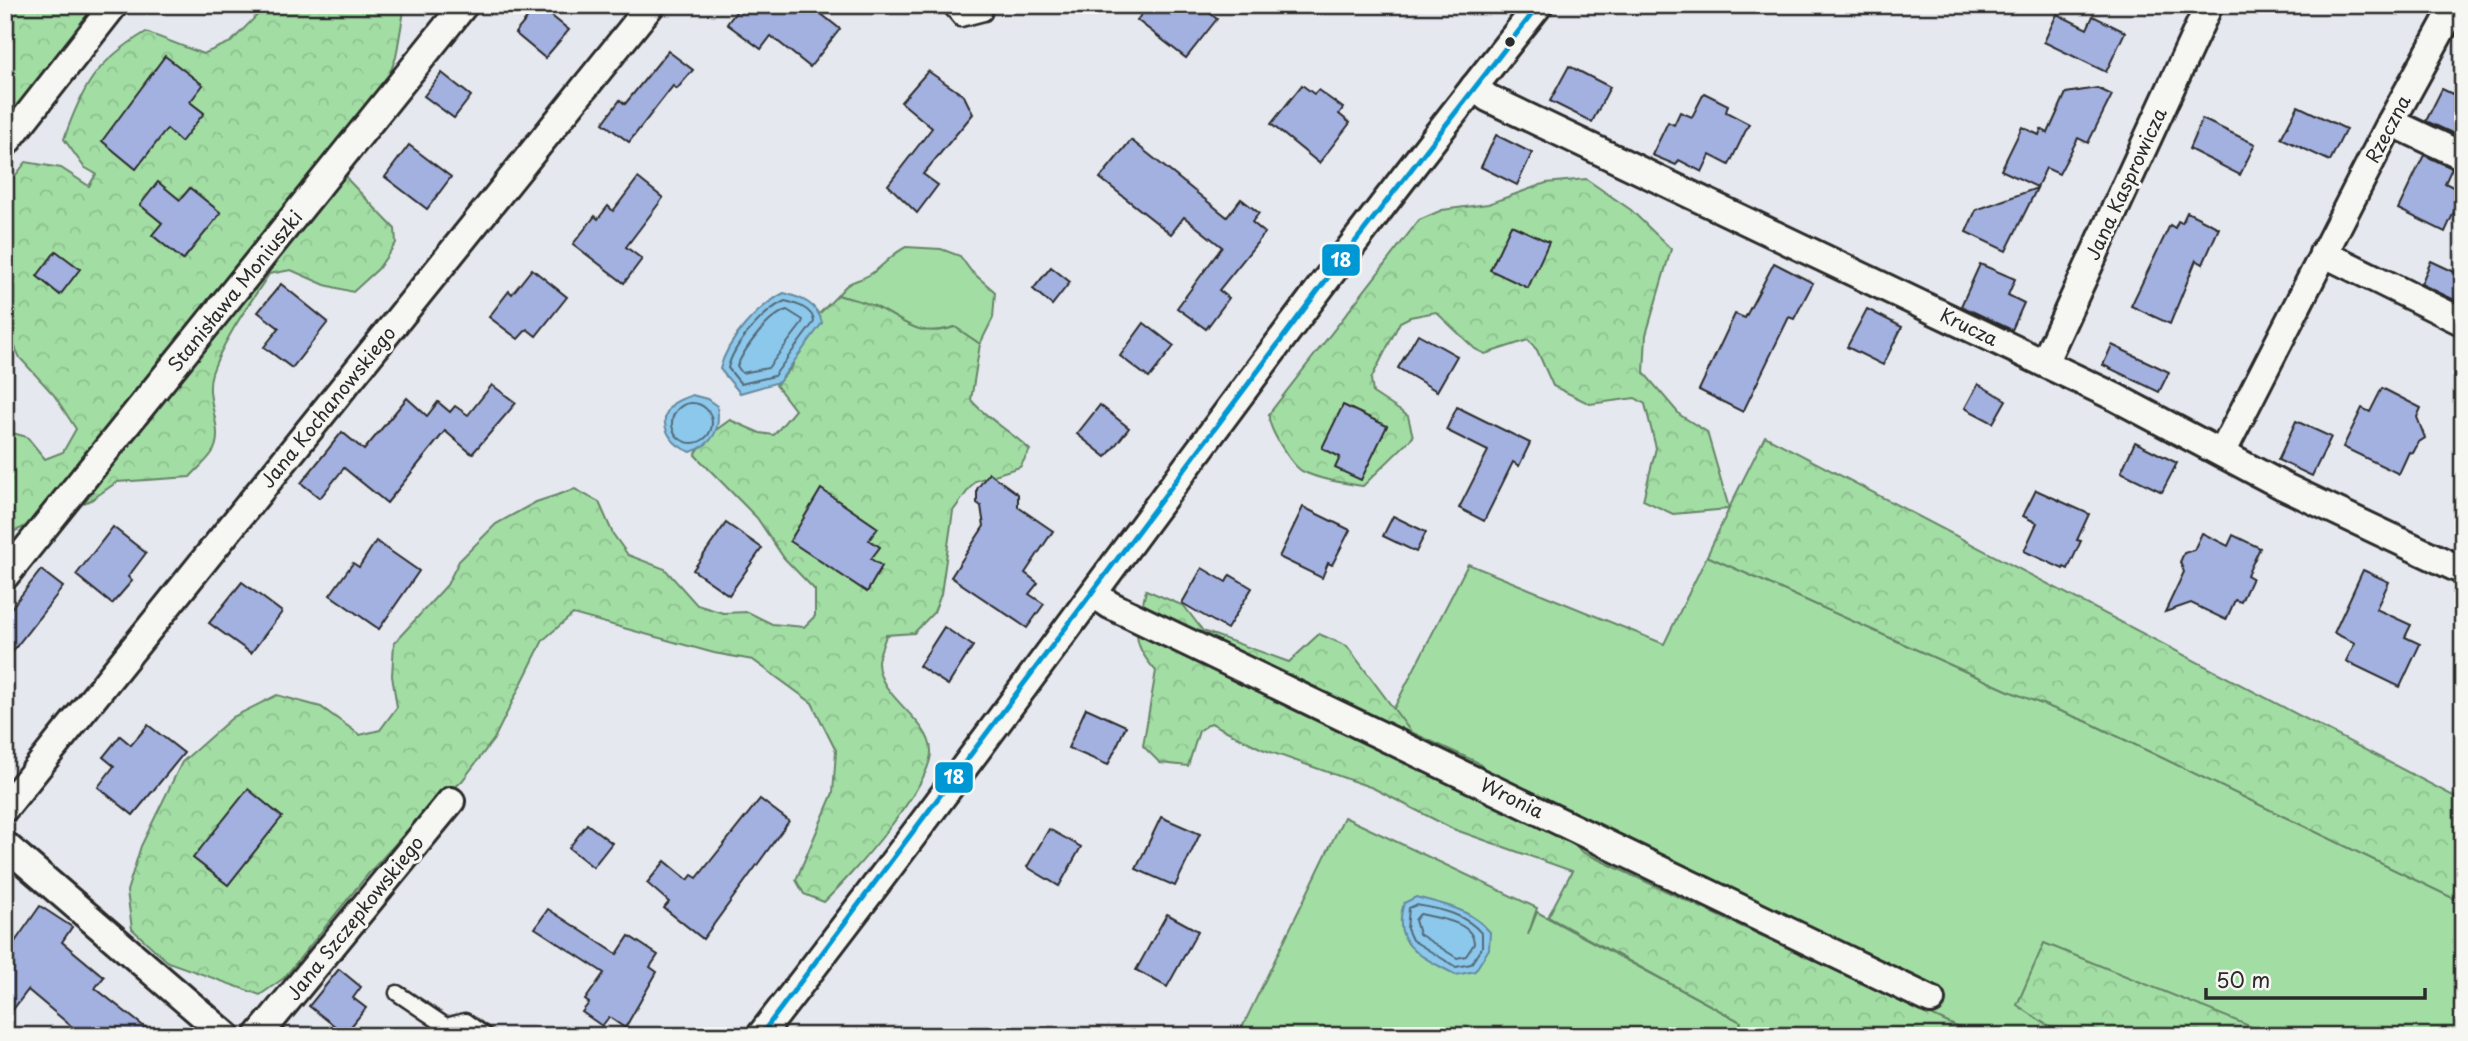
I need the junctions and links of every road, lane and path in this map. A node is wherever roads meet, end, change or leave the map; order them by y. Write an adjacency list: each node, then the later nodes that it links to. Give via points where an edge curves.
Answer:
1 (114, 5): 11 (street)
2 (464, 5): 18 (street, Stanisława Moniuszki)
3 (650, 5): 21 (street, Jana Kochanowskiego)
4 (949, 5): 5 (lane, via 961,19 984,13)
5 (985, 5)
6 (1539, 5): 9 (street)
7 (2209, 5): 15 (street, Jana Kasprowicza)
8 (2455, 5): 10 (street, Rzeczna)
9 (1474, 87): 15 (street, Krucza, via 1488,98); 19 (street)
10 (2391, 122): 12 (street); 13 (street, Rzeczna)
11 (5, 144)
12 (2463, 156)
13 (2323, 253): 14 (street); 16 (street, Rzeczna)
14 (2463, 322)
15 (2044, 363): 16 (street, Krucza)
16 (2222, 453): 17 (street, Krucza)
17 (2463, 571)
18 (5, 576)
19 (1094, 594): 24 (street, Wronia); 28 (street)
20 (451, 801): 26 (street, Jana Szczepkowskiego)
21 (5, 808)
22 (5, 845): 25 (street)
23 (397, 993): 27 (lane, via 446,1026 465,1021)
24 (1931, 1000)
25 (227, 1036)
26 (258, 1036)
27 (485, 1036)
28 (760, 1036)

